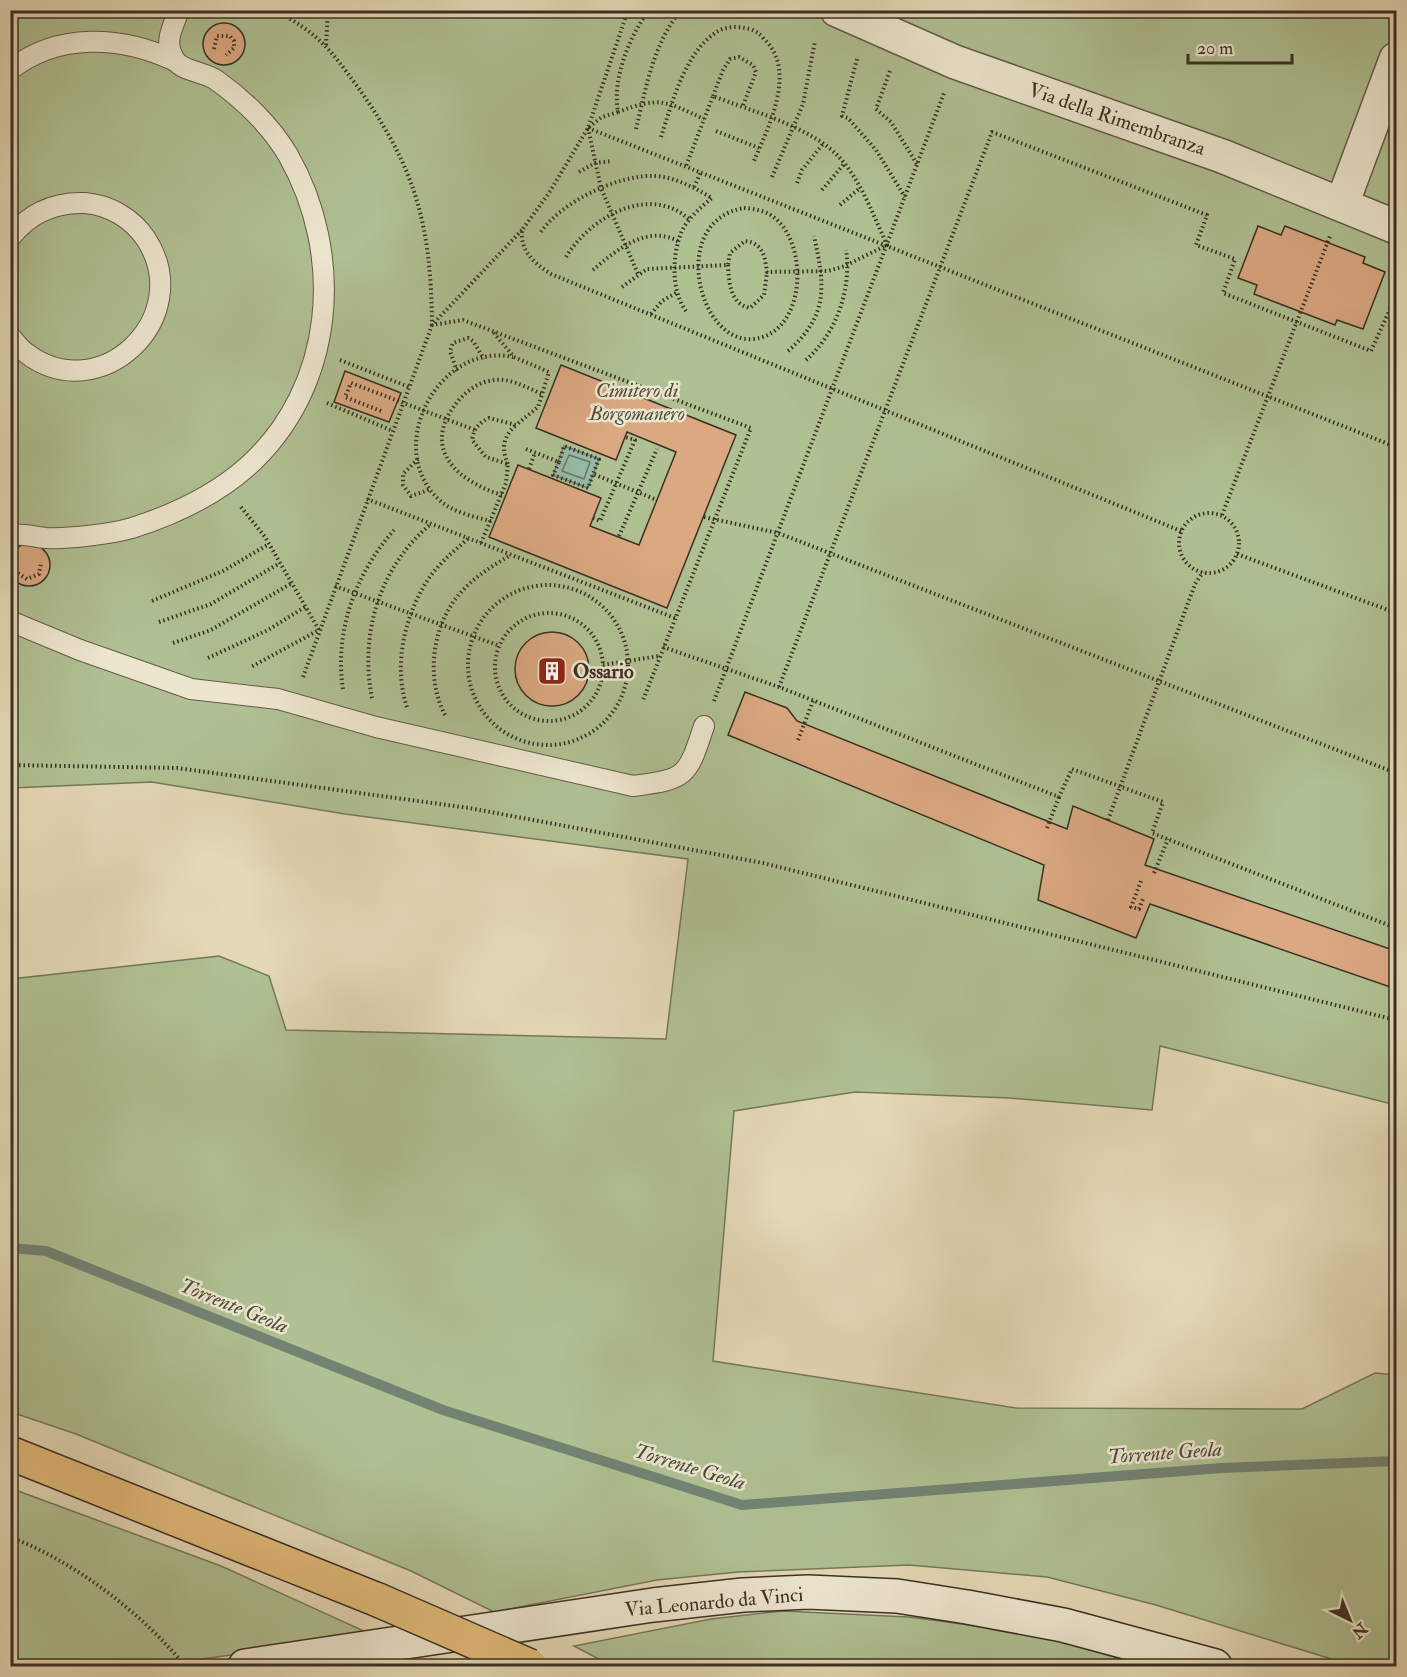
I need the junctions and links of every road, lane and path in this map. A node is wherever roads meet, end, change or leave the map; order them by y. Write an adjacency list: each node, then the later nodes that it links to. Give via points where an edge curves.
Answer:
1 (179, 10): 13 (lane, via 167,43)
2 (274, 10): 9 (path, via 304,26)
3 (328, 10): 9 (path)
4 (628, 10): 24 (path)
5 (649, 10): 21 (path, via 630,43 615,94)
6 (681, 10): 18 (path, via 667,27)
7 (837, 10): 14 (street, Via della Rimembranza)
8 (815, 41): 25 (path, via 809,82)
9 (326, 45): 76 (path, via 375,111 397,147 413,186 430,260)
10 (225, 55): 10 (path, via 235,45 224,34 217,36 213,46)
11 (857, 59): 45 (path, via 842,116 876,150)
12 (1396, 59): 46 (street)
13 (174, 60): 15 (lane, via 129,44 74,42); 125 (lane, via 213,78 250,109 287,154 304,190 323,250 325,280 323,323 312,366 276,436 247,467 194,504 128,529 54,538)
14 (955, 62): 35 (path); 46 (street, Via della Rimembranza, via 1222,156)
15 (10, 70)
16 (890, 70): 35 (path, via 876,109 891,122)
17 (713, 96): 20 (path); 20 (path, via 730,59 739,57 753,65 756,72); 22 (path)
18 (642, 103): 19 (path, via 661,101); 21 (path); 26 (path)
19 (673, 105): 22 (path); 23 (path, via 687,69 701,47 716,32 742,27 755,30 772,47 777,62 777,97); 28 (path)
20 (742, 108): 23 (path)
21 (618, 112): 24 (path, via 602,117)
22 (704, 119): 36 (path)
23 (771, 120): 25 (path); 30 (path)
24 (588, 128): 32 (path); 36 (path); 51 (path)
25 (794, 128): 29 (path); 39 (path)
26 (636, 129)
27 (716, 131): 30 (path)
28 (660, 137)
29 (823, 144): 34 (path); 40 (path, via 802,170)
30 (759, 148): 33 (path)
31 (612, 160): 32 (path)
32 (594, 163): 37 (path); 42 (path)
33 (753, 163)
34 (844, 164): 43 (path); 44 (path)
35 (918, 164): 45 (path)
36 (686, 166): 38 (path)
37 (579, 172)
38 (701, 172): 41 (path); 57 (path)
39 (771, 177)
40 (797, 183)
41 (694, 187): 42 (path, via 658,176 644,176); 49 (path, via 712,198)
42 (602, 188): 48 (path); 52 (path, via 569,205)
43 (860, 188): 47 (path); 57 (path)
44 (822, 190)
45 (905, 197): 57 (path)
46 (1342, 204): 50 (street, Via della Rimembranza); 75 (path)
47 (840, 205)
48 (611, 215): 49 (path, via 634,205 659,204 683,213); 56 (path); 59 (path, via 586,233)
49 (690, 220): 55 (path)
50 (1396, 227)
51 (522, 230): 74 (path, via 521,240 529,256 550,274); 76 (path)
52 (541, 232)
53 (814, 236): 68 (path)
54 (10, 238): 79 (lane, via 20,225 44,209 69,202 96,204 120,213 140,230 154,251 161,276 160,303 150,327 134,348 110,363 82,370 52,367)
55 (679, 242): 56 (path, via 672,237 657,237); 62 (path)
56 (624, 245): 65 (path); 69 (path)
57 (887, 245): 60 (path); 64 (path); 87 (path)
58 (846, 250): 60 (path)
59 (566, 257)
60 (848, 264): 68 (path); 84 (path, via 837,318 825,342)
61 (728, 265): 63 (path); 66 (path, via 736,246 753,242 765,256); 66 (path, via 730,287 743,307 750,308 764,296)
62 (675, 266): 63 (path); 69 (path); 71 (path)
63 (698, 266): 67 (path, via 700,245 713,223 744,208 767,213 783,226); 67 (path, via 704,299 716,319 733,334 750,339 764,336 788,314 798,292)
64 (940, 267): 75 (path, via 992,132 1207,215 1196,245 1235,259 1223,293); 89 (path); 93 (path)
65 (593, 270)
66 (767, 272): 67 (path)
67 (798, 272): 68 (path)
68 (820, 272): 80 (path, via 823,296 819,310 808,332)
69 (638, 274): 70 (path)
70 (622, 287)
71 (676, 293): 72 (path); 74 (path)
72 (686, 311)
73 (1396, 312): 75 (path, via 1390,309 1371,351)
74 (651, 314): 87 (path)
75 (1296, 322): 89 (path)
76 (432, 325): 77 (path, via 463,320); 86 (path)
77 (493, 331): 82 (path); 119 (path, via 751,428)
78 (10, 336): 79 (lane)
79 (18, 349)
80 (788, 351)
81 (333, 357): 86 (path)
82 (514, 357): 83 (path); 88 (path, via 549,372)
83 (484, 359): 85 (path); 85 (path, via 473,341 460,339 450,351)
84 (806, 360)
85 (457, 370): 92 (path, via 439,385)
86 (409, 387): 91 (path)
87 (832, 388): 93 (path); 124 (path)
88 (542, 394): 95 (path, via 514,382 488,381 458,401); 96 (path, via 538,407)
89 (1267, 397): 100 (path); 116 (path)
90 (319, 399): 98 (path)
91 (403, 403): 92 (path); 94 (path, via 351,383 345,397); 98 (path)
92 (422, 410): 95 (path); 104 (path, via 416,439)
93 (885, 410): 123 (path); 130 (path)
94 (381, 411)
95 (447, 420): 97 (path); 112 (path, via 441,441 449,463 471,482)
96 (516, 425): 97 (path, via 489,418); 106 (path, via 503,446)
97 (475, 430): 106 (path, via 472,440 481,453)
98 (393, 431): 114 (path)
99 (625, 436): 109 (path, via 635,440)
100 (1396, 447)
101 (526, 449): 103 (path)
102 (657, 449): 111 (path)
103 (535, 453): 105 (path); 107 (path)
104 (418, 459): 110 (path); 110 (path, via 402,474 403,485 411,496)
105 (559, 462): 108 (path, via 554,475 588,488); 108 (path, via 564,446 599,459)
106 (508, 464): 112 (path, via 508,484)
107 (529, 469)
108 (593, 474): 109 (path)
109 (616, 484): 111 (path); 118 (path, via 600,521)
110 (431, 489): 120 (path, via 450,507)
111 (638, 492): 115 (path); 126 (path)
112 (502, 495): 120 (path)
113 (235, 499): 129 (path)
114 (368, 499): 121 (path); 139 (path)
115 (657, 500)
116 (1222, 515): 123 (path, via 1203,513); 131 (path, via 1236,527)
117 (704, 517): 119 (path)
118 (593, 518)
119 (715, 520): 124 (path); 147 (path)
120 (491, 521): 128 (path)
121 (432, 524): 127 (path); 143 (path, via 409,546)
122 (394, 530): 141 (path, via 370,562)
123 (1181, 531): 135 (path, via 1179,548 1183,557)
124 (778, 533): 130 (path); 160 (path)
125 (10, 535)
126 (619, 536)
127 (469, 538): 128 (path); 146 (path, via 431,576)
128 (482, 543): 132 (path)
129 (269, 544): 134 (path); 142 (path, via 223,572)
130 (830, 553): 162 (path); 163 (path)
131 (1237, 554): 135 (path, via 1220,571); 145 (path)
132 (511, 555): 137 (path); 150 (path, via 466,588)
133 (39, 557): 136 (path, via 41,570 35,577 27,579)
134 (280, 563): 138 (path); 149 (path, via 211,604)
135 (1203, 572): 162 (path)
136 (16, 573)
137 (577, 580): 140 (path); 147 (path)
138 (292, 583): 144 (path); 153 (path, via 211,630)
139 (335, 586): 141 (path); 151 (path)
140 (574, 590): 152 (path, via 542,586 505,597 486,615); 158 (path, via 610,614 622,636)
141 (354, 593): 143 (path); 164 (path, via 342,651)
142 (152, 601)
143 (378, 601): 146 (path); 167 (path, via 366,664)
144 (305, 607): 151 (path); 157 (path, via 268,630)
145 (1396, 613)
146 (411, 614): 150 (path); 169 (path, via 402,656)
147 (675, 618): 155 (path)
148 (10, 621): 168 (lane, via 191,688)
149 (159, 622)
150 (442, 625): 152 (path); 170 (path, via 433,663 439,703)
151 (319, 630): 161 (path); 168 (path)
152 (473, 636): 154 (path); 158 (path, via 468,671 478,705 502,732 535,744 570,742 601,725 616,707 626,685)
153 (173, 643)
154 (500, 646): 159 (path, via 515,625 527,618 553,613 572,618 588,629 597,640); 159 (path, via 495,667 504,697 519,712 539,721 571,717 588,705 600,687)
155 (663, 647): 156 (path); 160 (path)
156 (659, 656): 158 (path); 165 (path)
157 (208, 658)
158 (627, 661): 159 (path)
159 (603, 665)
160 (726, 668): 163 (path); 171 (path)
161 (242, 672)
162 (1159, 681): 174 (path); 175 (path)
163 (779, 687): 166 (path)
164 (344, 692)
165 (642, 700)
166 (813, 700): 172 (path); 176 (path)
167 (373, 702)
168 (293, 703): 171 (lane, via 376,727 633,786 672,781 688,769)
169 (408, 710)
170 (447, 719)
171 (704, 726)
172 (798, 740)
173 (10, 765): 186 (path, via 177,768 469,808 763,863)
174 (1396, 773)
175 (1120, 786): 176 (path, via 1072,769); 177 (path); 179 (path, via 1163,802 1152,833)
176 (1059, 797): 178 (path)
177 (1108, 820)
178 (1047, 828)
179 (1168, 839): 180 (path); 183 (path)
180 (1154, 873)
181 (1142, 881): 182 (path, via 1131,907 1139,909)
182 (1143, 898)
183 (1396, 928)
184 (1396, 944): 185 (path)
185 (1392, 954)
186 (1396, 1020)
187 (10, 1453): 192 (highway, bridge, via 378,1600)
188 (10, 1537): 190 (path, via 94,1583 163,1639)
189 (312, 1662): 191 (street, Via Leonardo da Vinci); 193 (street, Via Leonardo da Vinci, via 653,1605 808,1592 897,1596 967,1607 1063,1625)
190 (185, 1666)
191 (246, 1666)
192 (530, 1666)
193 (1215, 1666)

